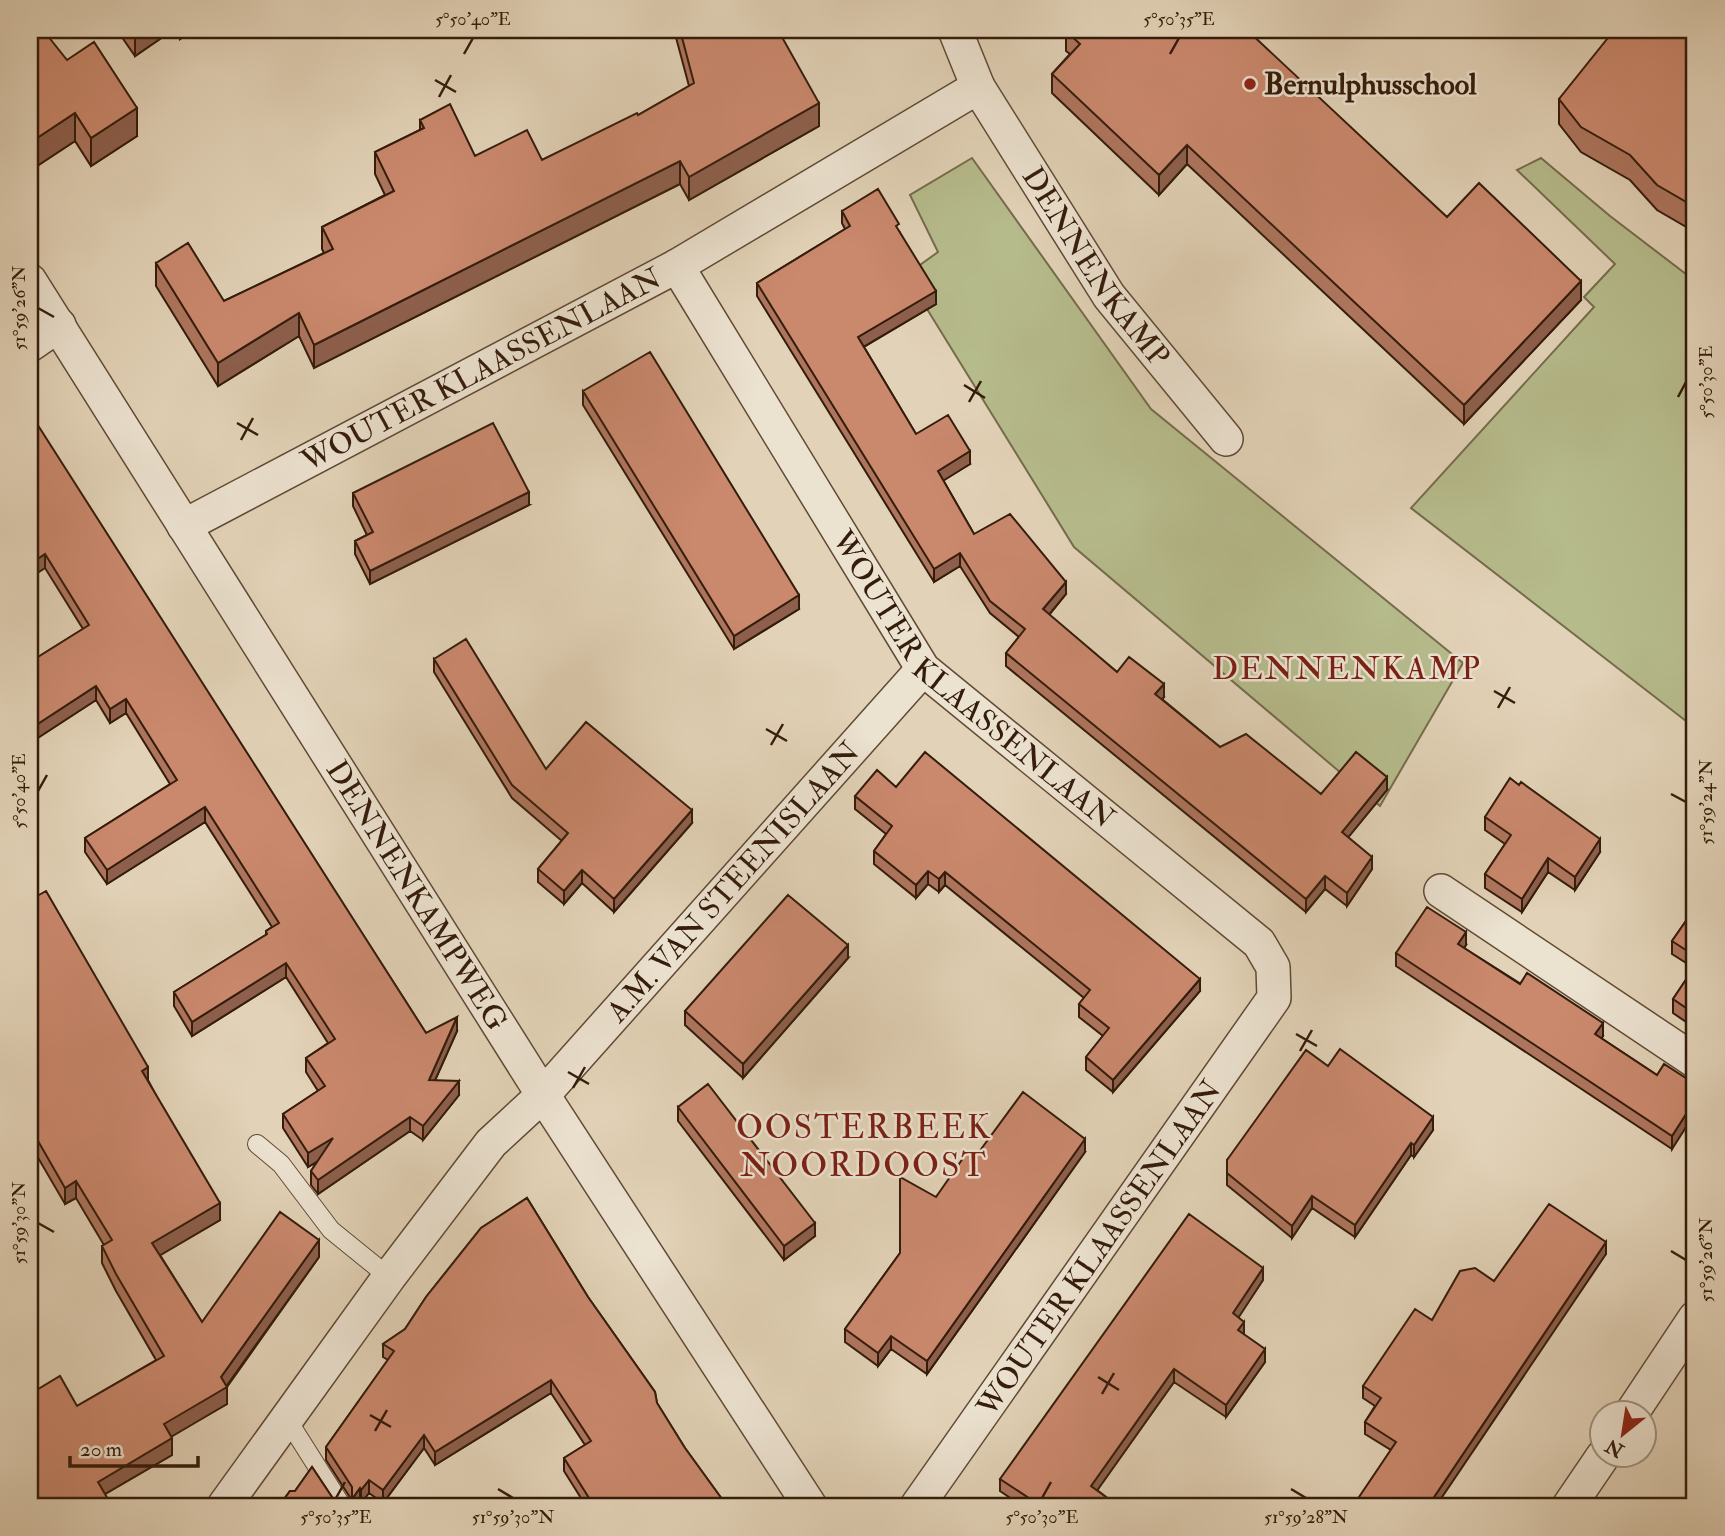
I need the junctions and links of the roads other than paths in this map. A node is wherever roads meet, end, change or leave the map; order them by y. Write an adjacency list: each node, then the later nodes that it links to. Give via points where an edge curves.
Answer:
1 (955, 30): 2 (street, DENNENKAMP)
2 (978, 87): 3 (street); 7 (street, DENNENKAMP, via 1109,296)
3 (677, 266): 8 (street, WOUTER KLAASSENLAAN); 9 (street, WOUTER KLAASSENLAAN)
4 (30, 281): 5 (street, DENNENKAMPWEG)
5 (60, 325): 6 (street); 8 (street, DENNENKAMPWEG)
6 (30, 345)
7 (1226, 439)
8 (184, 526): 12 (street, DENNENKAMPWEG)
9 (923, 669): 12 (street, A.M. VAN STEENISLAAN); 22 (street, WOUTER KLAASSENLAAN, via 1259,943 1273,967 1274,998)
10 (1441, 891): 11 (street)
11 (1695, 1061)
12 (543, 1095): 14 (street, A.M. VAN STEENISLAAN, via 491,1143); 21 (street, DENNENKAMPWEG)
13 (257, 1144): 14 (lane, via 281,1164 331,1230)
14 (389, 1277): 17 (street, A.M. VAN STEENISLAAN)
15 (1695, 1318): 16 (street)
16 (1640, 1400)
17 (287, 1419): 19 (street, A.M. VAN STEENISLAAN); 20 (lane)
18 (1593, 1470): 23 (street)
19 (224, 1506)
20 (342, 1506)
21 (810, 1506)
22 (917, 1506)
23 (1569, 1506)

